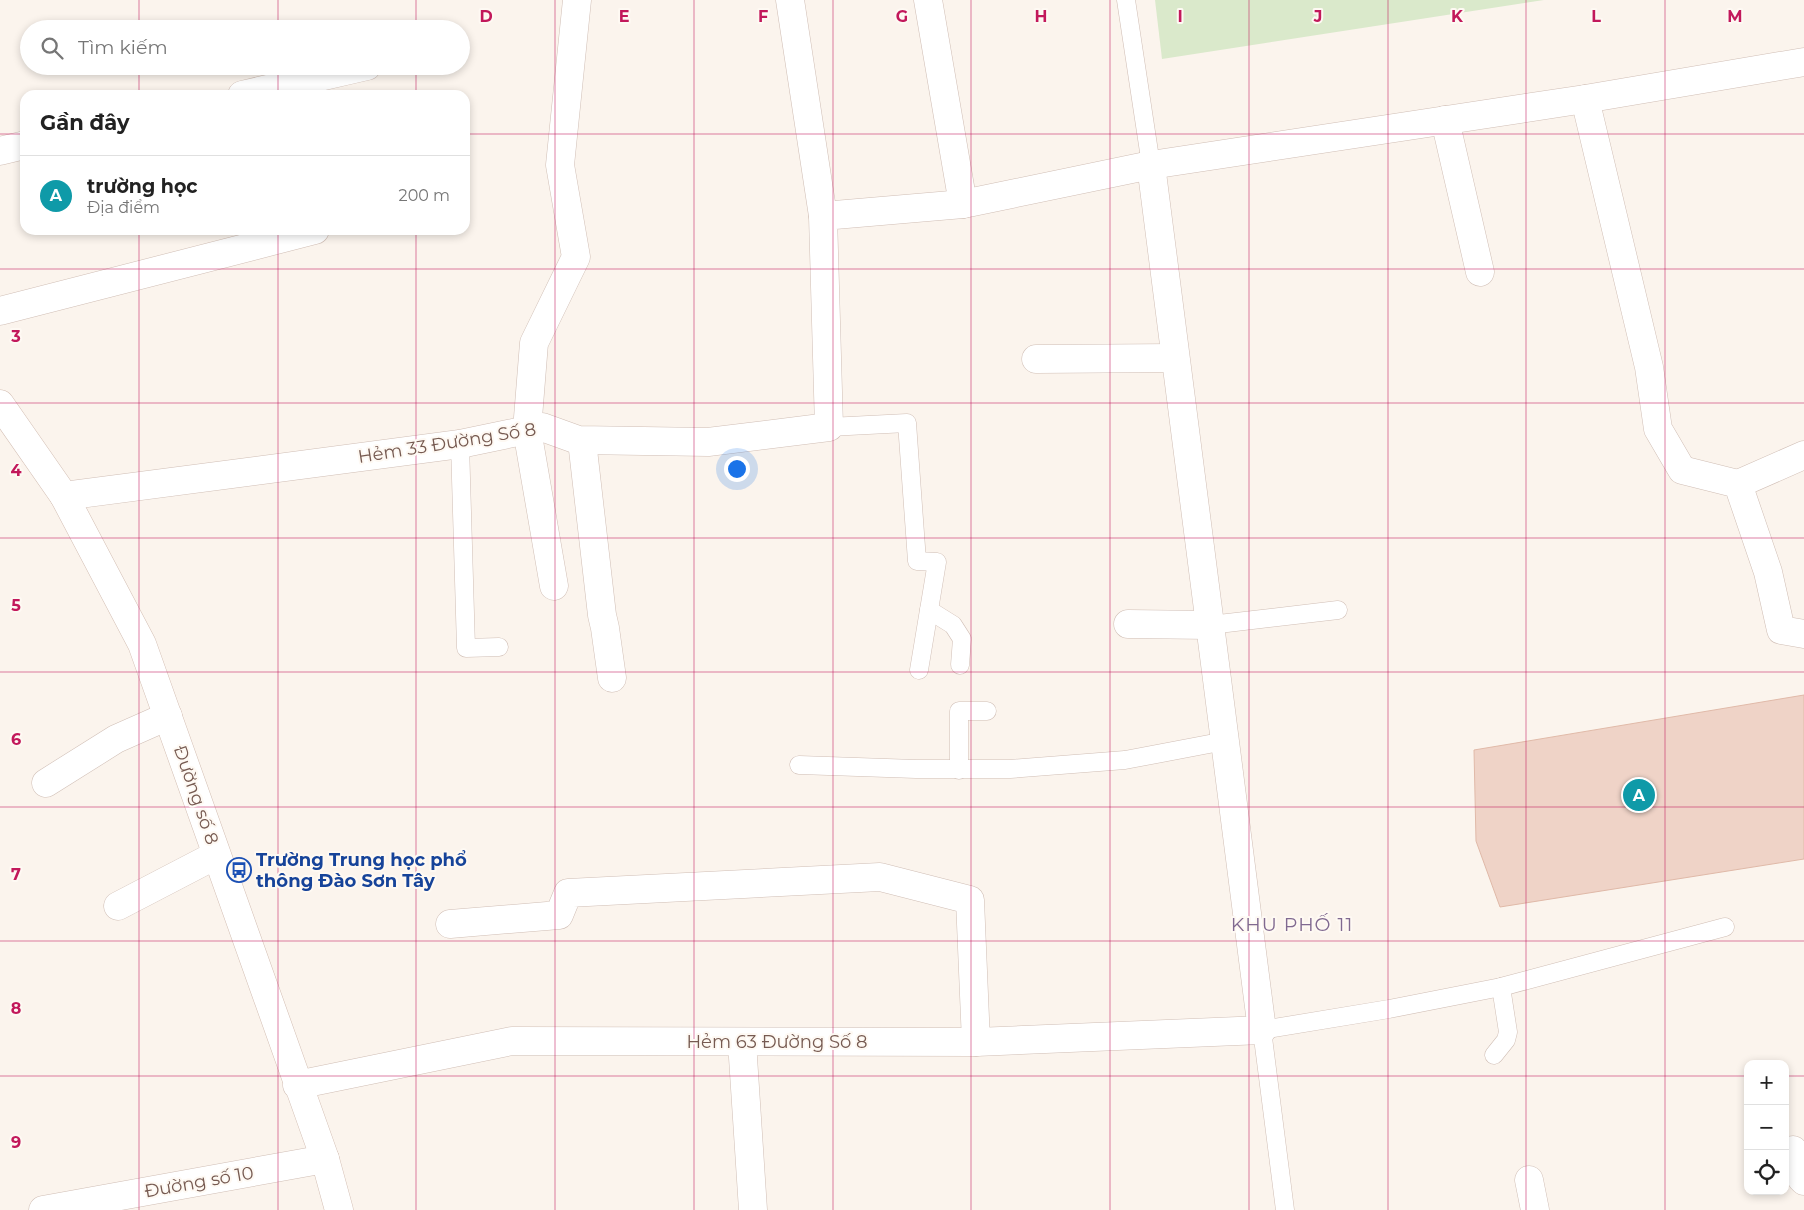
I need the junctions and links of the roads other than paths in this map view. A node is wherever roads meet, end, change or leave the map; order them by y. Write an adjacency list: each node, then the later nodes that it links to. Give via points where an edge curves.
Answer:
1 (577, 0): 22 (street, via 560,165 576,257 534,343)
2 (790, 0): 14 (street)
3 (928, 0): 13 (street)
4 (1126, 0): 12 (lane)
5 (1802, 68): 8 (street)
6 (328, 75): 7 (street)
7 (264, 90)
8 (1585, 99): 9 (street); 26 (street, via 1649,368 1658,429 1682,470)
9 (1445, 120): 12 (street); 16 (street)
10 (20, 146): 11 (street)
11 (0, 151)
12 (1150, 165): 13 (street); 18 (street)
13 (964, 204): 14 (street)
14 (823, 216): 21 (street)
15 (296, 235): 17 (street)
16 (1480, 272)
17 (0, 311)
18 (1175, 358): 19 (street); 32 (street)
19 (1036, 359)
20 (0, 404): 27 (street, Đường số 8)
21 (829, 427): 23 (street, Hẻm 33 Đường Số 8, via 708,442); 29 (lane, via 907,423 917,561 937,562)
22 (528, 430): 23 (street, Hẻm 33 Đường Số 8, via 542,427); 24 (street, Hẻm 33 Đường Số 8); 28 (street)
23 (582, 441): 37 (street)
24 (460, 444): 27 (street, Hẻm 33 Đường Số 8); 34 (lane, via 466,648)
25 (1804, 455): 26 (street)
26 (1738, 484): 33 (street, via 1768,572 1781,630)
27 (64, 496): 39 (street, Đường số 8, via 142,644)
28 (554, 586)
29 (929, 610): 35 (lane, via 953,625 962,639); 36 (lane)
30 (1338, 610): 32 (lane)
31 (1128, 624): 32 (street)
32 (1210, 625): 40 (street)
33 (1804, 634)
34 (499, 647)
35 (960, 665)
36 (919, 670)
37 (612, 678)
38 (988, 711): 42 (lane, via 959,711)
39 (168, 716): 43 (street, via 116,739); 44 (street, Đường số 8)
40 (1225, 741): 42 (lane, via 1125,760); 49 (street)
41 (799, 765): 42 (lane)
42 (958, 770)
43 (46, 783)
44 (216, 854): 45 (street); 53 (street, Đường số 8)
45 (118, 906)
46 (450, 924): 51 (street, via 558,915 568,893 880,877 970,900)
47 (1725, 927): 48 (lane)
48 (1501, 987): 49 (lane); 52 (lane, via 1508,1037)
49 (1262, 1030): 51 (street, Hẻm 63 Đường Số 8); 61 (lane)
50 (742, 1042): 51 (street, Hẻm 63 Đường Số 8); 53 (street, Hẻm 63 Đường Số 8, via 512,1040); 60 (street)
51 (976, 1042)
52 (1494, 1055)
53 (297, 1085): 55 (street, Đường số 8)
54 (1793, 1150): 57 (street)
55 (325, 1159): 58 (street, Đường số 10); 59 (street, Đường số 8)
56 (1529, 1180): 62 (street)
57 (1804, 1182)
58 (43, 1210)
59 (339, 1210)
60 (752, 1210)
61 (1285, 1210)
62 (1536, 1210)

